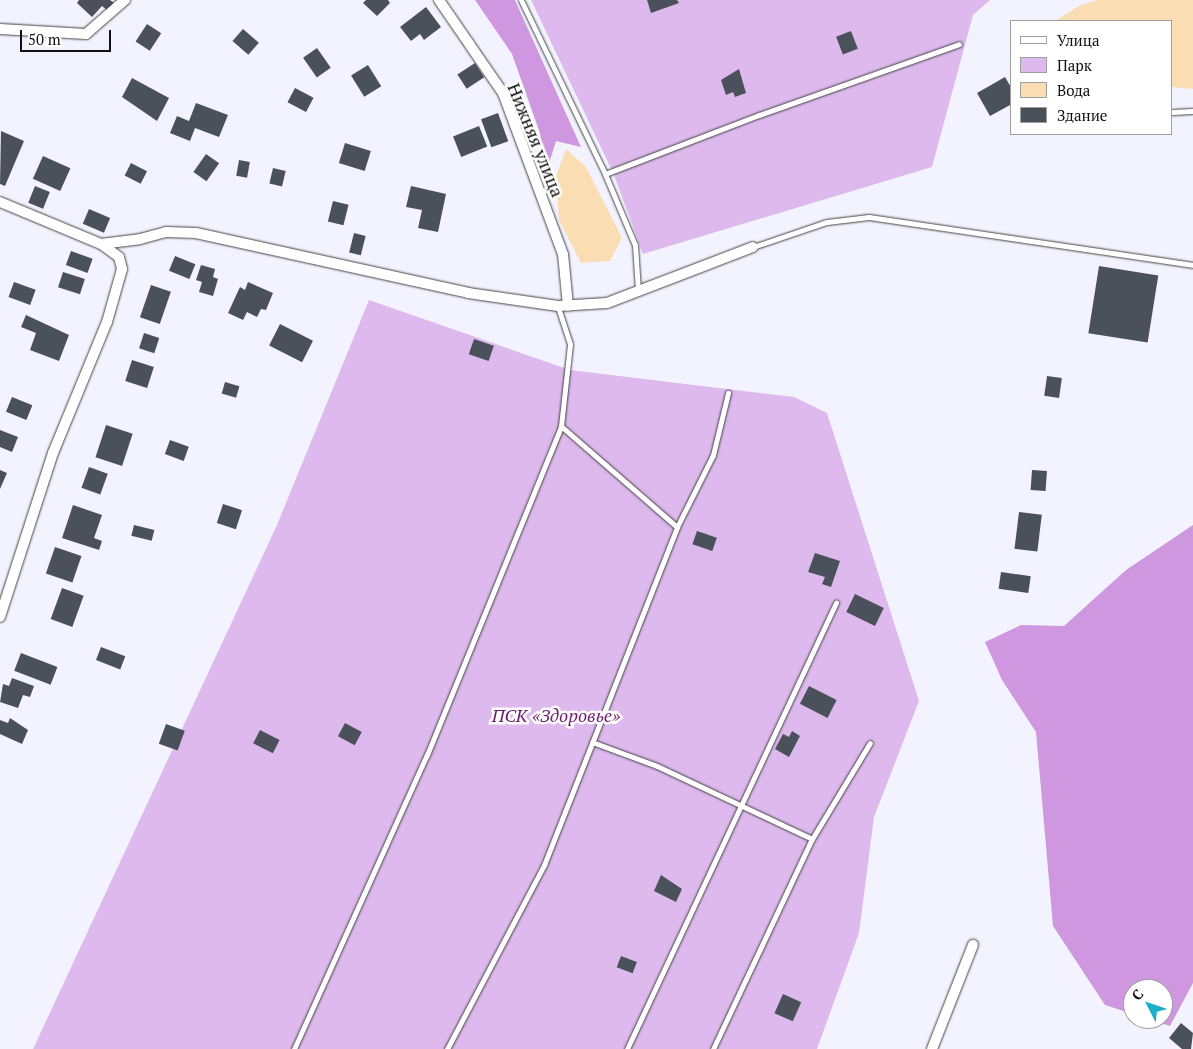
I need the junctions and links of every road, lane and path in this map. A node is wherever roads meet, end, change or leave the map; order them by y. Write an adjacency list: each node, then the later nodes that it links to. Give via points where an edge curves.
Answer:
1 (125, 0): 4 (street, via 86,34)
2 (439, 0): 14 (street, Нижняя улица, via 503,93 563,254)
3 (521, 0): 8 (lane)
4 (0, 29)
5 (959, 44): 8 (lane, via 758,115)
6 (1193, 111): 7 (lane)
7 (1173, 112)
8 (605, 174): 13 (lane, via 635,245)
9 (0, 202): 10 (street)
10 (101, 244): 14 (street, via 140,240 166,232 196,232 468,293); 19 (street, via 119,257 122,269 107,322 53,453)
11 (753, 247): 12 (lane, via 827,222 869,217); 13 (street)
12 (1193, 265)
13 (638, 290): 14 (street, via 607,303)
14 (563, 306): 16 (lane, via 570,344)
15 (728, 393): 17 (lane, via 714,455)
16 (561, 426): 17 (lane); 25 (lane, via 427,755)
17 (677, 527): 20 (lane)
18 (836, 602): 22 (lane)
19 (0, 617)
20 (592, 742): 22 (lane); 26 (lane, via 544,864)
21 (870, 743): 23 (lane)
22 (741, 804): 23 (lane); 27 (lane)
23 (812, 839): 28 (lane)
24 (974, 944): 29 (street)
25 (294, 1049)
26 (447, 1049)
27 (627, 1049)
28 (712, 1049)
29 (932, 1049)

